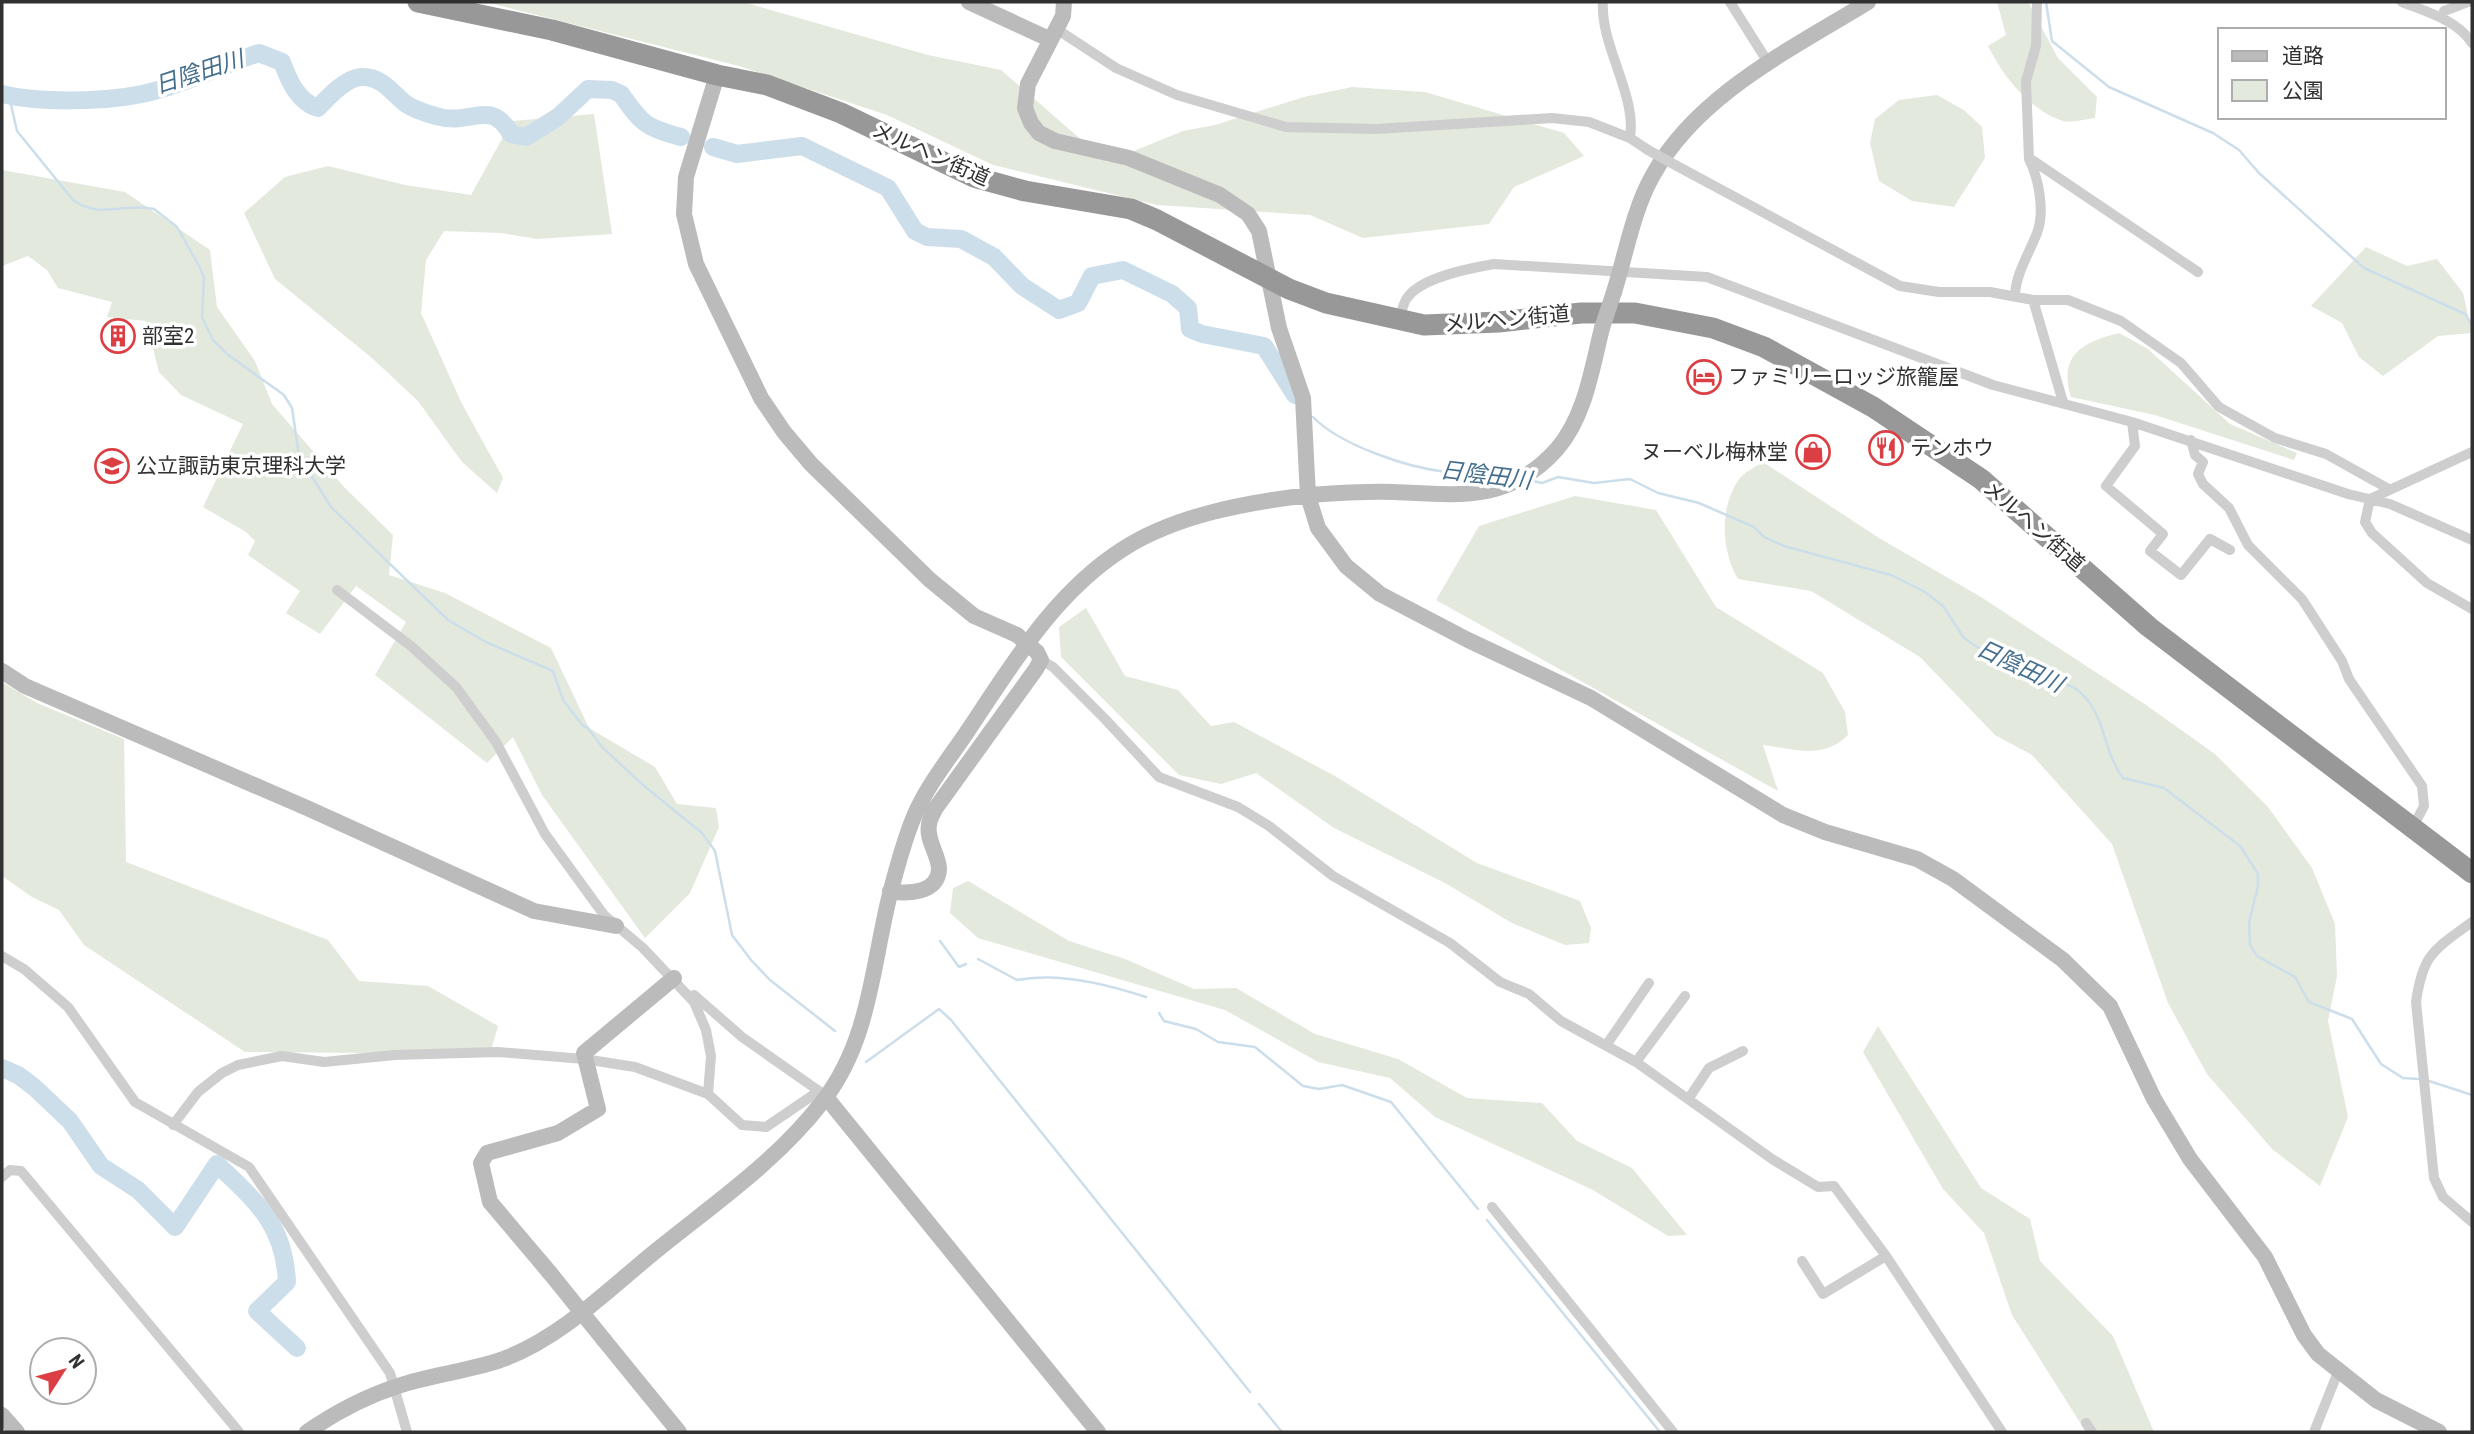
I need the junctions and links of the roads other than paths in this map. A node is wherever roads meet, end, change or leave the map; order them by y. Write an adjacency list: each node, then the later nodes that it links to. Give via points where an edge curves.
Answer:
1 (418, 2): 14 (highway, メルヘン街道, via 552,30)
2 (969, 2): 11 (street)
3 (1064, 2): 11 (street, via 1063,16)
4 (1603, 2): 15 (street)
5 (1730, 2): 13 (street)
6 (1868, 2): 13 (street)
7 (2037, 2): 16 (street, via 2036,46 2026,81)
8 (2402, 2): 10 (street)
9 (2468, 2): 10 (street)
10 (2444, 10): 12 (street)
11 (1052, 34): 15 (street, via 1177,95 1286,127 1376,129 1552,118 1589,122); 19 (street, via 1028,84 1025,108 1031,123 1055,141 1129,158 1220,195 1248,214 1259,231)
12 (2472, 43)
13 (1769, 64): 17 (street, via 1736,85 1690,127 1654,174)
14 (717, 75): 19 (highway, メルヘン街道, via 805,98 974,177 1025,191 1131,209); 34 (street, bridge, via 686,177 684,215 696,264 741,362 784,432 853,507 974,617 1017,635)
15 (1630, 138): 20 (street, bridge, via 1899,286)
16 (2029, 159): 18 (street); 20 (street, via 2041,216)
17 (1620, 272): 22 (street, via 1494,264 1465,269 1431,281 1407,297); 23 (street, via 1707,277 1993,384); 28 (street, bridge, via 1581,405 1559,447 1533,472 1508,486 1457,497 1389,492)
18 (2198, 272)
19 (1270, 278): 22 (highway, メルヘン街道, via 1326,303); 28 (street, via 1279,328 1303,398)
20 (2015, 295): 21 (street)
21 (2033, 300): 23 (street); 27 (street, via 2068,300 2121,321 2181,363 2219,407 2275,438 2326,454)
22 (1399, 319): 36 (highway, メルヘン街道, via 1424,325 1636,313 1713,328 1764,347 1873,407 1980,479 2149,627)
23 (2063, 402): 24 (street)
24 (2132, 422): 25 (street); 31 (street, via 2135,446 2106,486 2163,534 2150,551 2181,575 2210,539)
25 (2191, 440): 29 (street); 36 (street, via 2195,455 2203,462 2199,474 2203,484 2229,509 2248,545 2302,600 2421,786 2424,806)
26 (2472, 452): 27 (street)
27 (2387, 488): 29 (street)
28 (1308, 496): 38 (street, via 1230,508 1170,526 1121,550 1056,605 932,784 914,816); 58 (street, via 1329,545 1380,594 1591,698 1783,814 1825,832 1917,859 1953,879 2082,976 2110,1006 2154,1099 2190,1159 2265,1257 2304,1335)
29 (2370, 499): 30 (street); 33 (street, via 2365,522 2372,533 2427,583)
30 (2472, 540)
31 (2230, 550)
32 (338, 590): 40 (street, via 456,687 496,742 545,834)
33 (2472, 609)
34 (1039, 656): 38 (street, via 935,809 928,826 939,869 935,880 912,894); 45 (street, via 1159,777 1238,807 1333,876 1450,943 1500,982 1529,994 1561,1021)
35 (2, 671): 40 (street, via 25,687 534,911)
36 (2412, 829): 37 (highway, メルヘン街道)
37 (2472, 873)
38 (890, 891): 50 (street, via 873,986 860,1029 847,1064)
39 (2472, 922): 55 (street, via 2427,959 2416,1002 2434,1178 2443,1197)
40 (615, 926): 42 (street)
41 (2, 956): 52 (street, via 68,1007 135,1102)
42 (674, 978): 47 (street, via 584,1053); 49 (street, via 694,1002 706,1030 711,1056); 50 (street, via 742,1037)
43 (1649, 983): 45 (street)
44 (1685, 996): 48 (street)
45 (1608, 1044): 48 (street)
46 (1743, 1051): 51 (street, via 1709,1068)
47 (584, 1059): 49 (street, via 635,1067); 52 (street, via 498,1052 324,1062 282,1056 222,1073 198,1092); 65 (street, bridge, via 598,1109 558,1133 487,1153 481,1163 490,1202)
48 (1636, 1062): 51 (street)
49 (708, 1094): 50 (street, via 742,1125 766,1127)
50 (823, 1094): 59 (street, via 789,1143 561,1328 507,1357); 66 (street)
51 (1689, 1098): 56 (street, via 1818,1187 1834,1186)
52 (173, 1125): 59 (street, via 249,1167)
53 (2, 1177): 62 (street, via 10,1170 21,1171)
54 (1492, 1207): 67 (street)
55 (2472, 1222)
56 (1886, 1256): 57 (street, via 1823,1294); 68 (street)
57 (1802, 1261)
58 (2338, 1373): 69 (street); 70 (street, via 2376,1400)
59 (395, 1386): 63 (street); 64 (street)
60 (2, 1415): 61 (street)
61 (17, 1432)
62 (239, 1432)
63 (307, 1432)
64 (407, 1432)
65 (678, 1432)
66 (1098, 1432)
67 (1674, 1432)
68 (2001, 1432)
69 (2314, 1432)
70 (2439, 1432)

